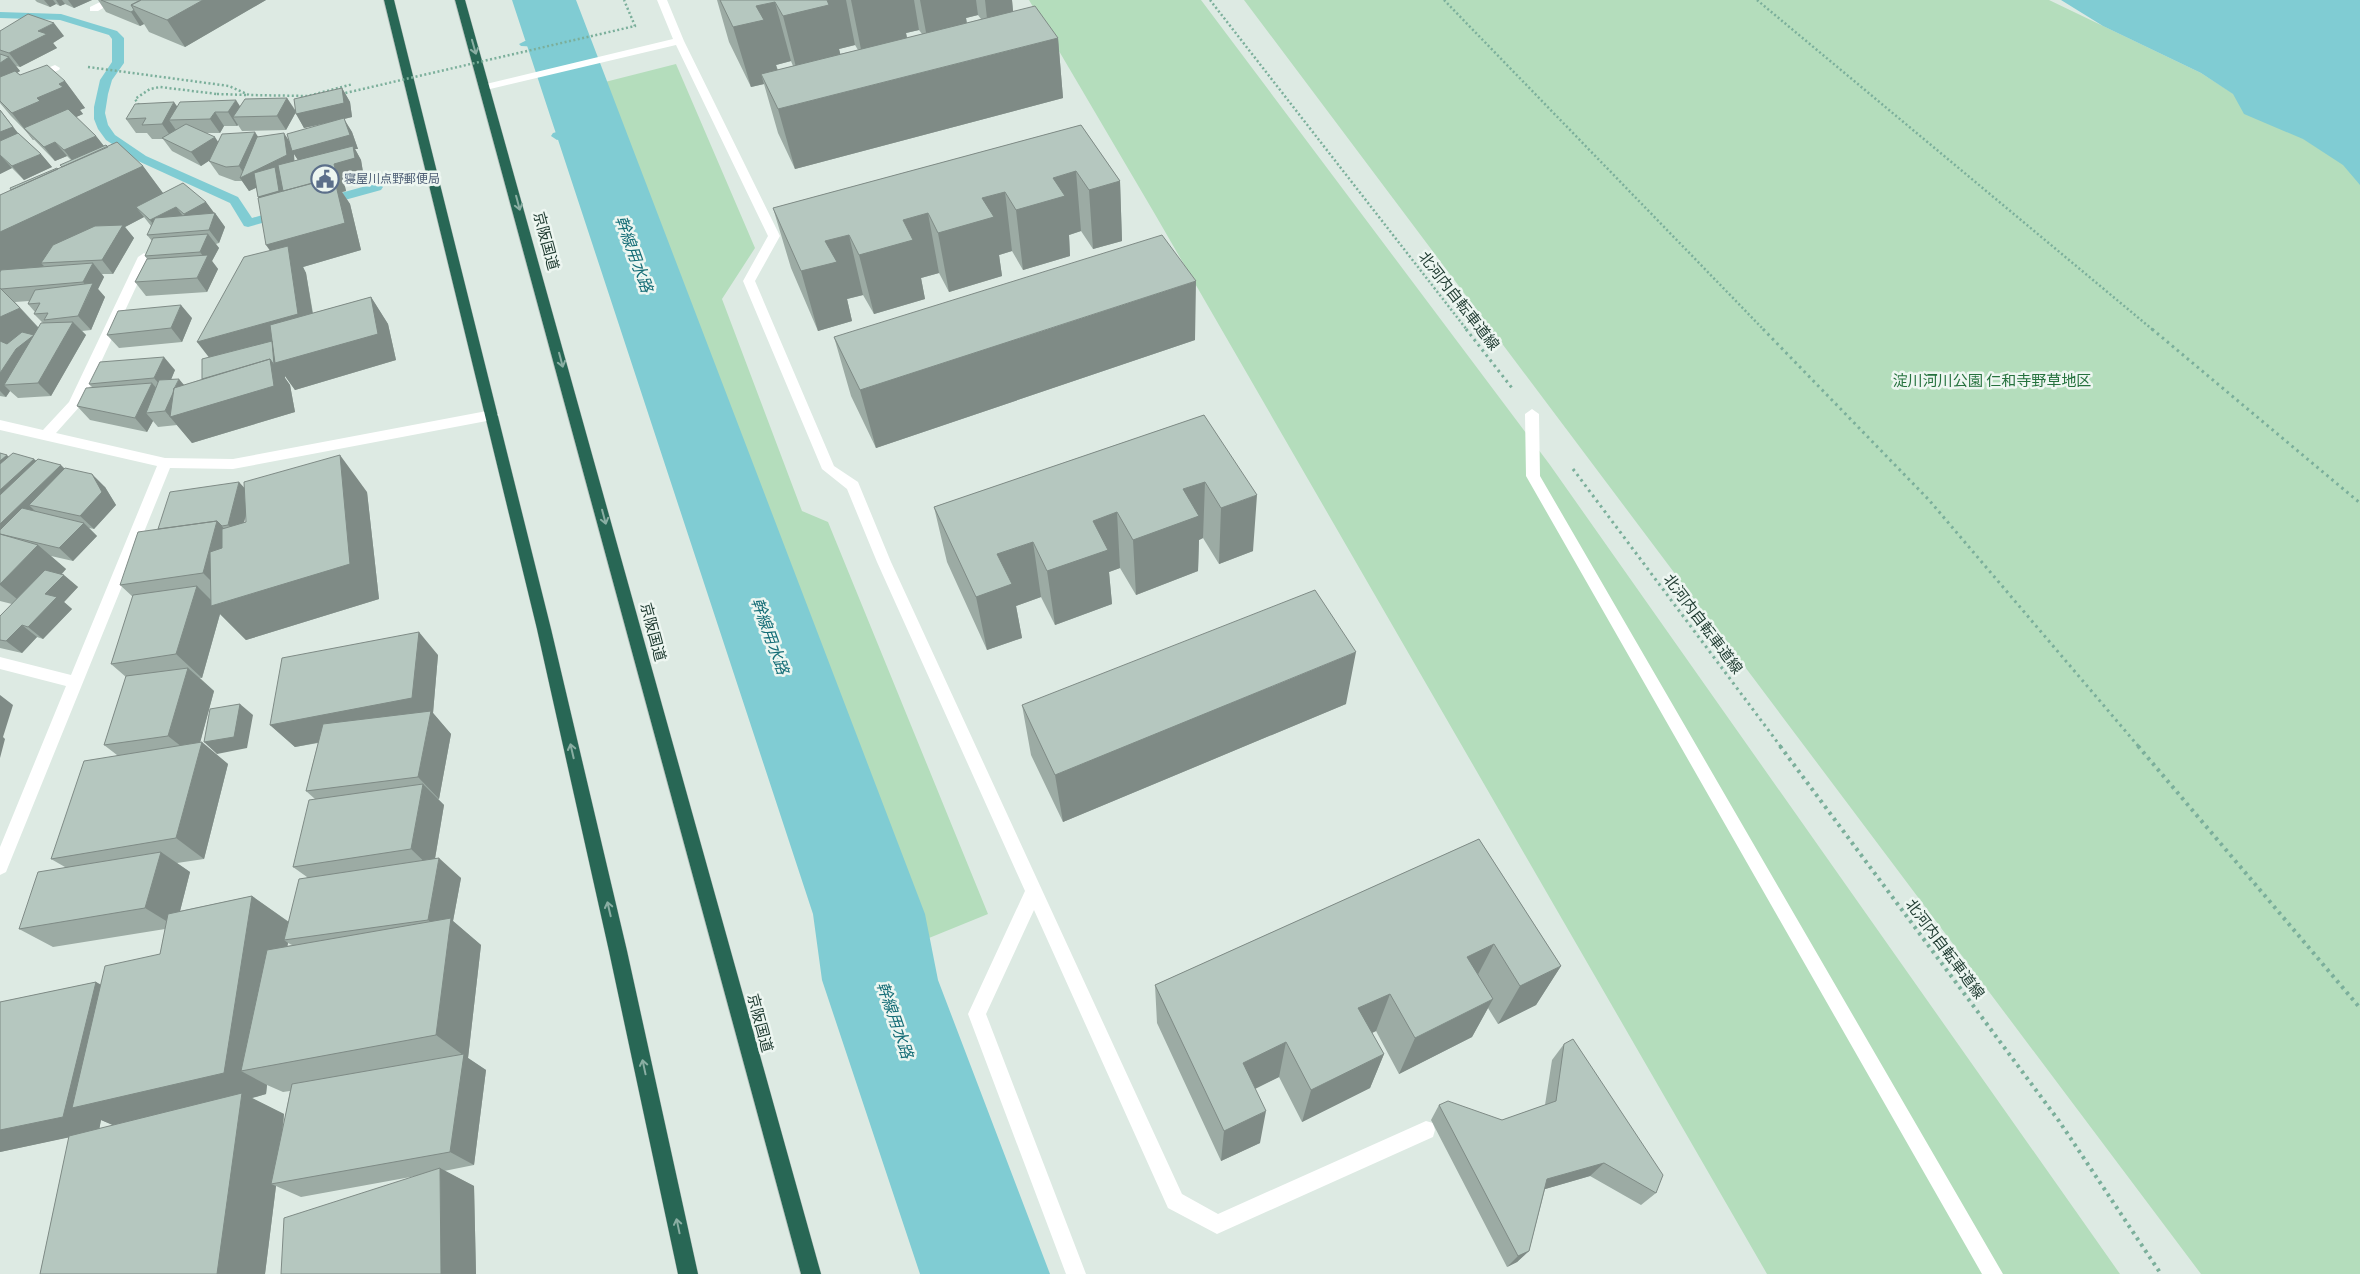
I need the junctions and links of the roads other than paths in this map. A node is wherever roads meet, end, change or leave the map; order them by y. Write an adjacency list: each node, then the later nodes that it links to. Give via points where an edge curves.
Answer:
1 (112, 0): 5 (street)
2 (389, 0): 12 (highway)
3 (460, 0): 8 (highway, 京阪国道, one-way to 8)
4 (662, 0): 6 (street)
5 (94, 9)
6 (679, 41): 8 (street); 19 (street, via 774,236 749,281 829,469 853,486 888,571)
7 (55, 68): 9 (street)
8 (486, 87): 22 (highway, 京阪国道, one-way to 22)
9 (0, 91)
10 (144, 257): 14 (street, via 74,405)
11 (1532, 414): 24 (street, via 1533,476)
12 (492, 416): 15 (street, via 233,464); 21 (highway, one-way to 12, via 621,959)
13 (0, 425): 14 (street)
14 (46, 436): 15 (street)
15 (165, 463): 17 (street)
16 (0, 663): 17 (street)
17 (74, 682): 18 (street)
18 (0, 867)
19 (1034, 891): 20 (street, via 1175,1201 1218,1224); 23 (street, via 977,1014)
20 (1426, 1130)
21 (688, 1274)
22 (811, 1274)
23 (1076, 1274)
24 (1993, 1274)

